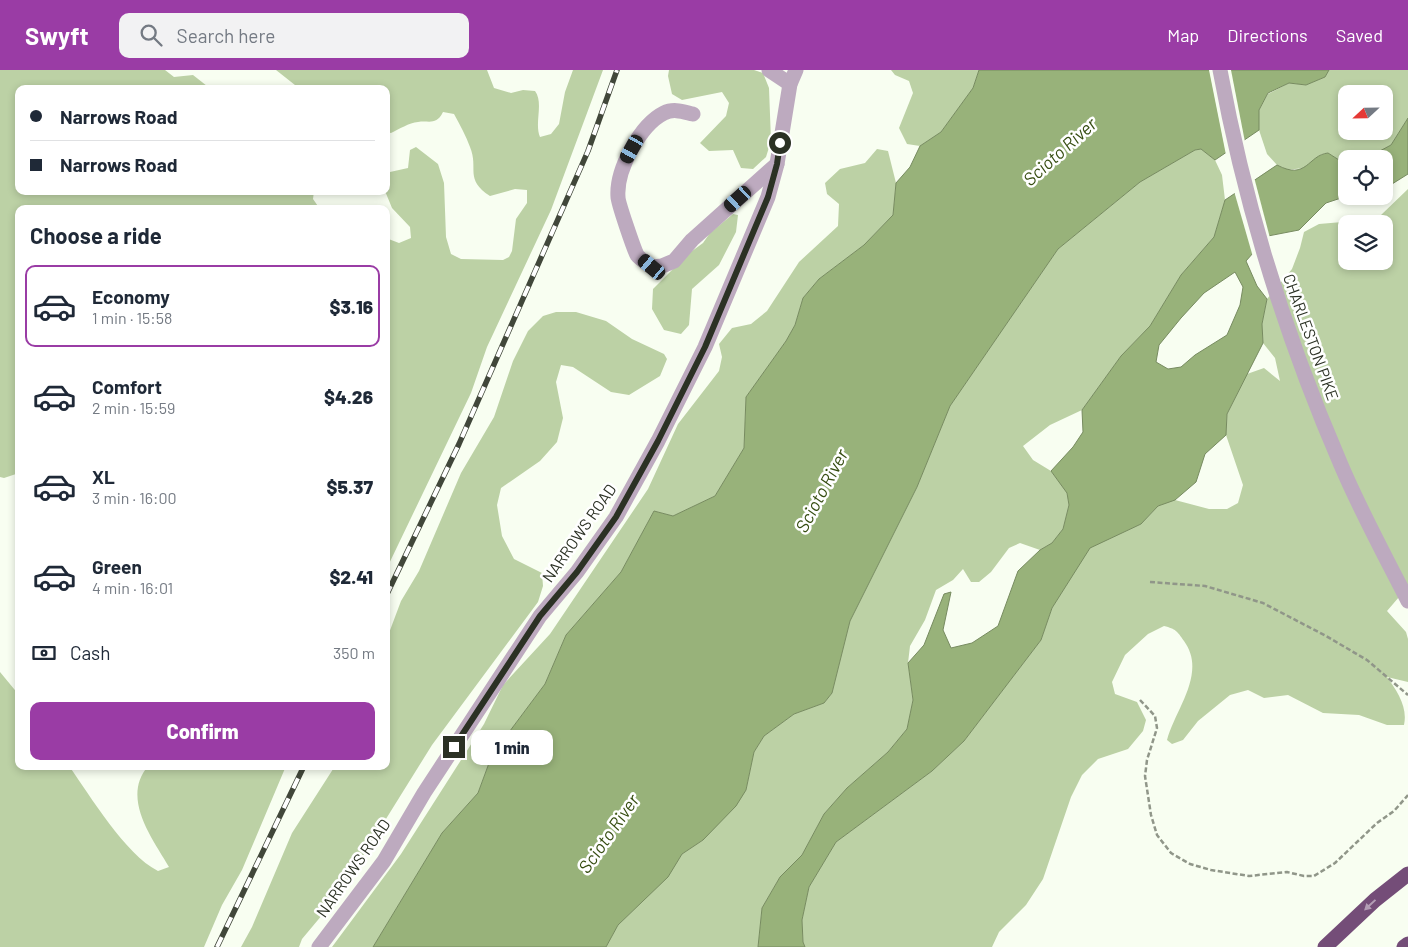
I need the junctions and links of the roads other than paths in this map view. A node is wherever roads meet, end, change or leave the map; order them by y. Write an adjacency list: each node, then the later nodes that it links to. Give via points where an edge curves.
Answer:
1 (769, 70): 4 (street)
2 (796, 70): 4 (street, NARROWS ROAD)
3 (1220, 70): 7 (street, CHARLESTON PIKE, via 1242,177 1279,304 1342,466)
4 (790, 84): 6 (street, NARROWS ROAD)
5 (694, 114): 6 (street, via 678,110 665,112 655,119 642,131 623,166 618,198 637,255 652,267 674,261 692,240)
6 (777, 164): 10 (street, NARROWS ROAD, via 768,197 705,347 616,517 577,572 540,616 424,793 384,861)
7 (1408, 601)
8 (1408, 874): 11 (highway, one-way to 11)
9 (1408, 944): 12 (highway)
10 (319, 947)
11 (1325, 947)
12 (1404, 947)

